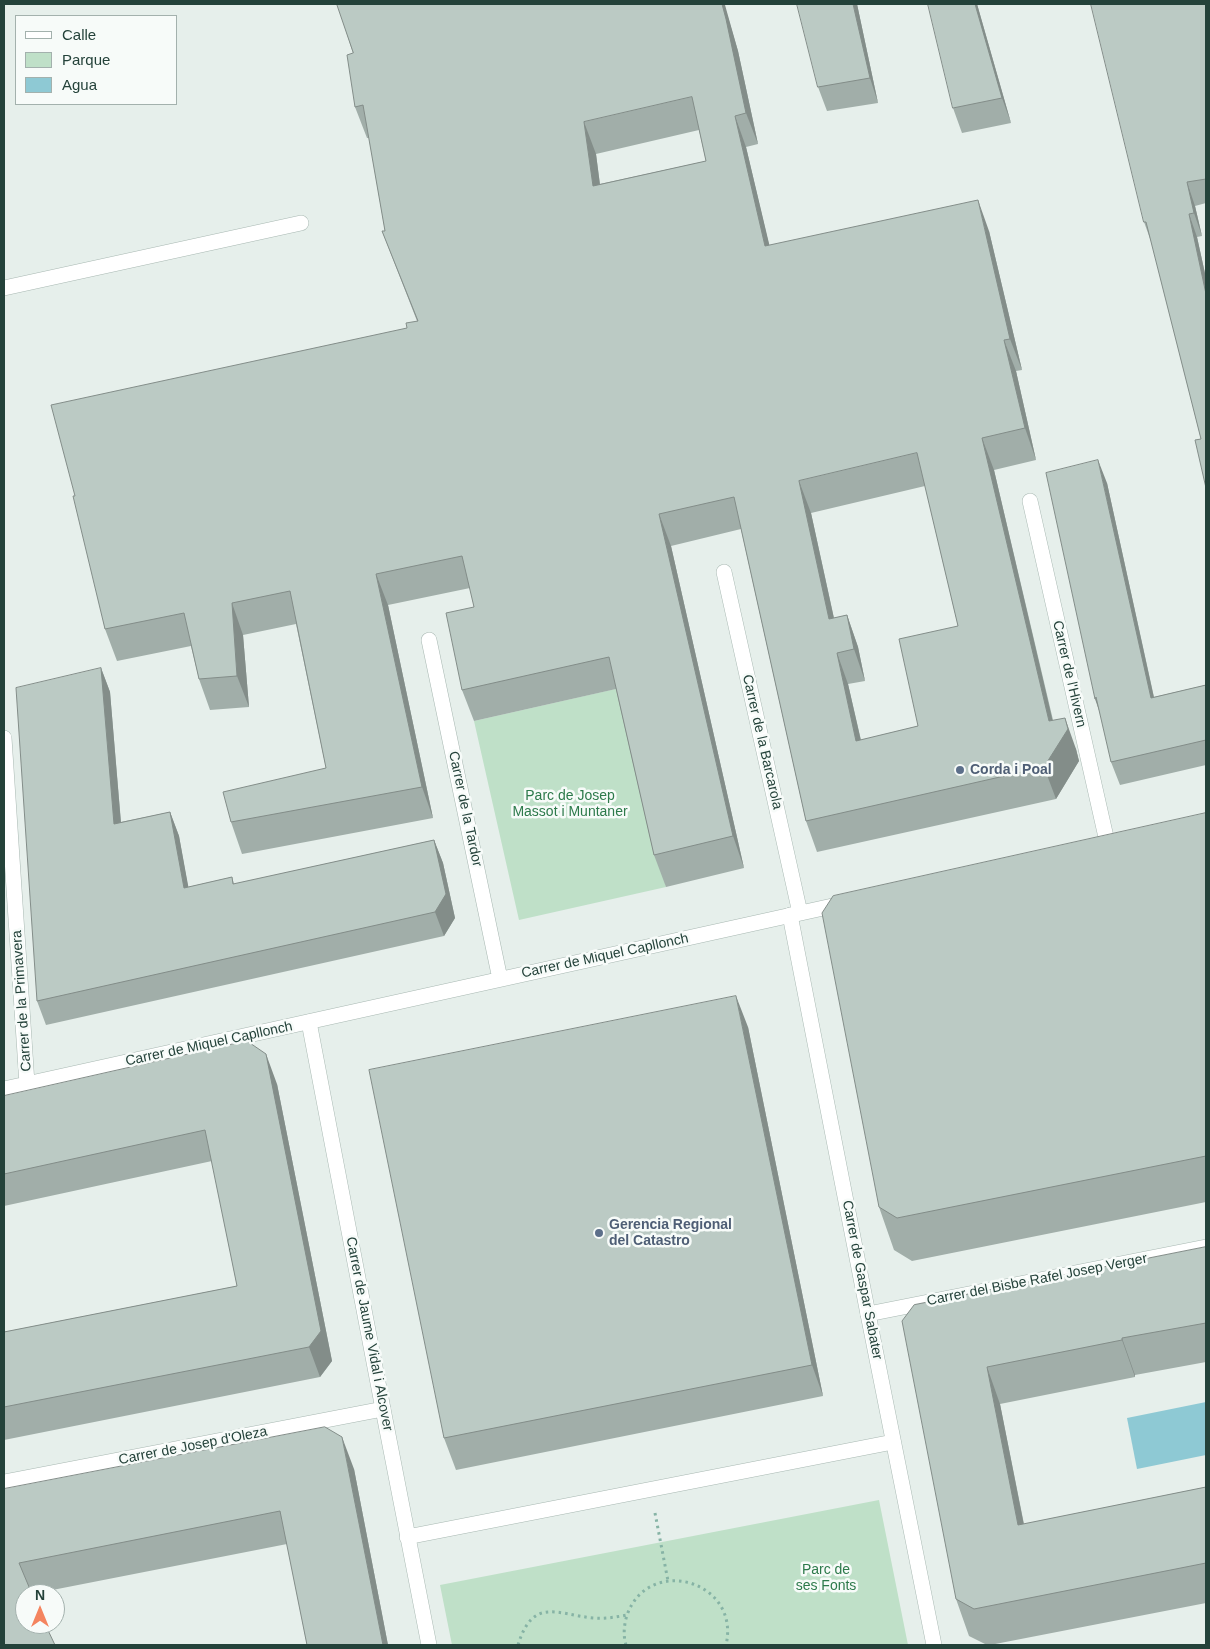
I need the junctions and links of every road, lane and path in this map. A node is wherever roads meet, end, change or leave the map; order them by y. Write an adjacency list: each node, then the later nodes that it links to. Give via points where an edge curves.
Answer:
1 (301, 223): 2 (street)
2 (4, 288)
3 (1030, 502): 7 (street, Carrer de l'Hivern, via 1103,847)
4 (724, 572): 9 (street, Carrer de la Barcarola)
5 (429, 640): 10 (street, Carrer de la Tardor)
6 (4, 738): 12 (street, Carrer de la Primavera)
7 (1126, 842)
8 (857, 900): 9 (street, Carrer de Miquel Capllonch)
9 (795, 914): 10 (street, Carrer de Miquel Capllonch); 15 (street, Carrer de Gaspar Sabater)
10 (500, 979): 11 (street, Carrer de Miquel Capllonch)
11 (309, 1022): 12 (street, Carrer de Miquel Capllonch); 16 (street, Carrer de Jaume Vidal i Alcover)
12 (27, 1084): 13 (street, Carrer de Miquel Capllonch)
13 (4, 1089)
14 (1206, 1247): 15 (street, Carrer del Bisbe Rafel Josep Verger)
15 (868, 1314): 17 (street, Carrer de Gaspar Sabater)
16 (383, 1409): 18 (street, Carrer de Josep d'Oleza); 19 (street, Carrer de Jaume Vidal i Alcover)
17 (893, 1442): 19 (street); 27 (street, Carrer de Gaspar Sabater)
18 (4, 1482)
19 (407, 1537): 23 (street, Carrer de Jaume Vidal i Alcover)
20 (660, 1541): 21 (path)
21 (668, 1581): 22 (path, via 655,1584 641,1594); 26 (path, via 702,1587 715,1598 724,1611 728,1627)
22 (627, 1615): 24 (path, via 605,1619 542,1612 524,1630); 25 (path)
23 (429, 1645)
24 (518, 1645)
25 (626, 1645)
26 (726, 1645)
27 (934, 1645)

